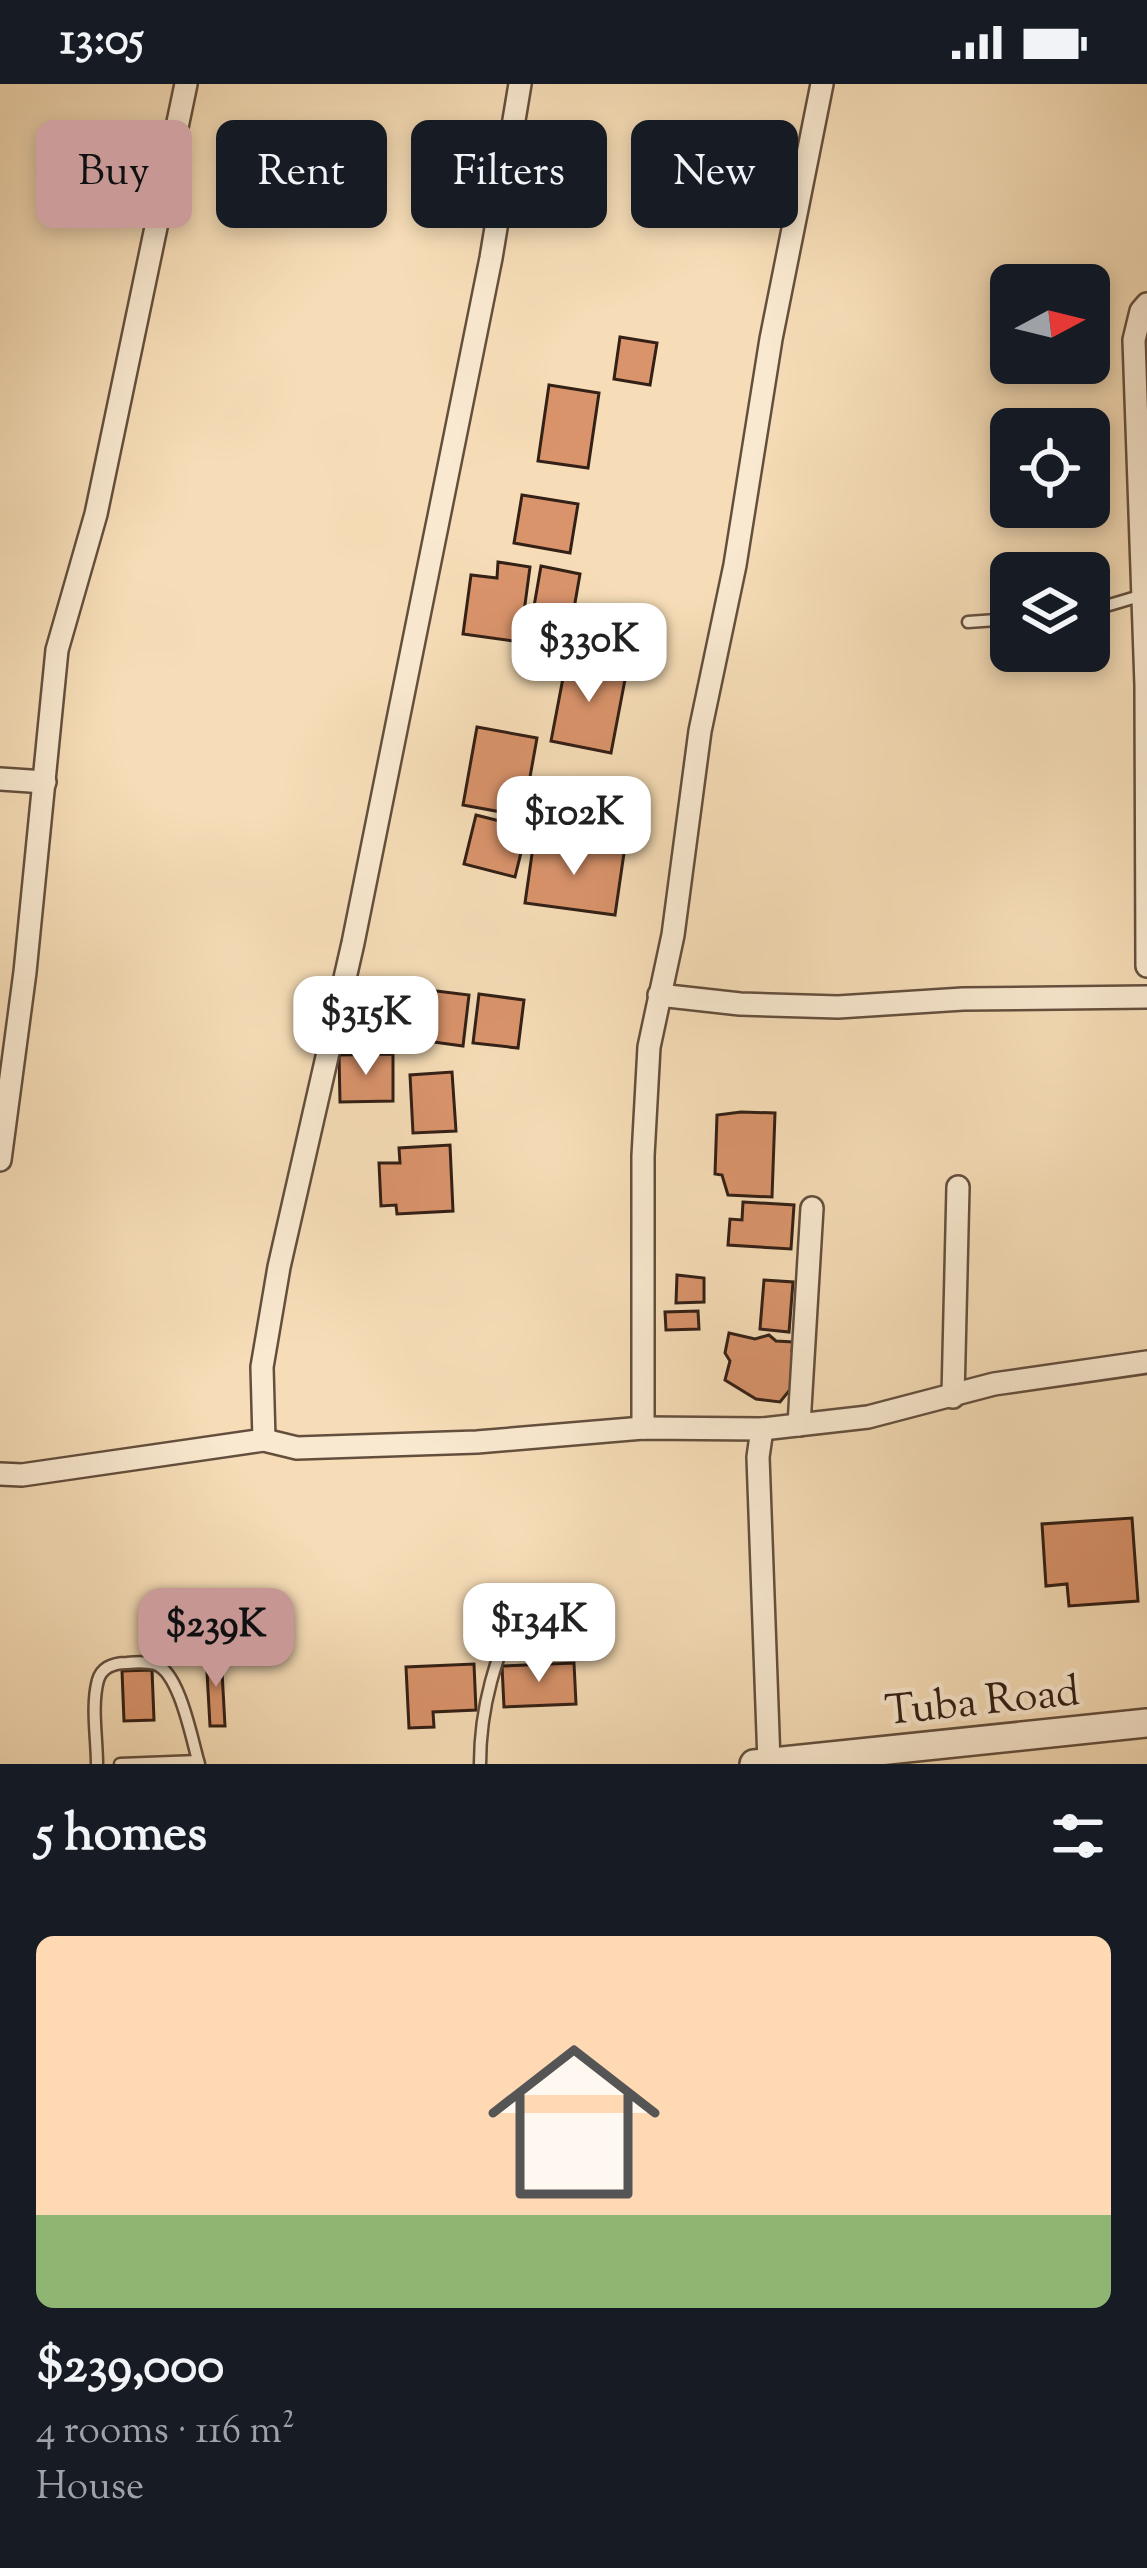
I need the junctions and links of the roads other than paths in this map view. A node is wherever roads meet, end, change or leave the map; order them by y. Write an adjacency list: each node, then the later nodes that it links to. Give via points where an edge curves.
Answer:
1 (186, 84): 10 (street, via 96,514 57,650)
2 (520, 84): 23 (street, via 353,943 279,1268 262,1367)
3 (822, 84): 12 (street, via 700,731)
4 (1147, 304): 5 (street, via 1134,340)
5 (1143, 595): 6 (lane); 11 (street)
6 (1110, 604)
7 (990, 620): 8 (lane)
8 (968, 622)
9 (0, 779): 10 (street)
10 (45, 782): 14 (street)
11 (1147, 966)
12 (659, 995): 13 (street, via 838,1007); 21 (street, via 644,1108)
13 (1147, 997)
14 (9, 1025): 15 (street)
15 (0, 1160)
16 (958, 1187): 19 (street)
17 (812, 1208): 20 (street)
18 (1147, 1362): 19 (street)
19 (953, 1397): 20 (street)
20 (799, 1425): 22 (street)
21 (643, 1428): 22 (street); 23 (street, via 297,1448)
22 (762, 1429): 29 (street)
23 (264, 1440): 24 (street)
24 (0, 1474)
25 (520, 1603): 32 (lane, via 495,1659 480,1720)
26 (1147, 1723): 27 (street, Tuba Road)
27 (905, 1757): 29 (street, Tuba Road)
28 (198, 1763): 30 (lane, via 166,1671 126,1663 99,1675); 31 (lane)
29 (762, 1763)
30 (98, 1764)
31 (119, 1764)
32 (480, 1764)

